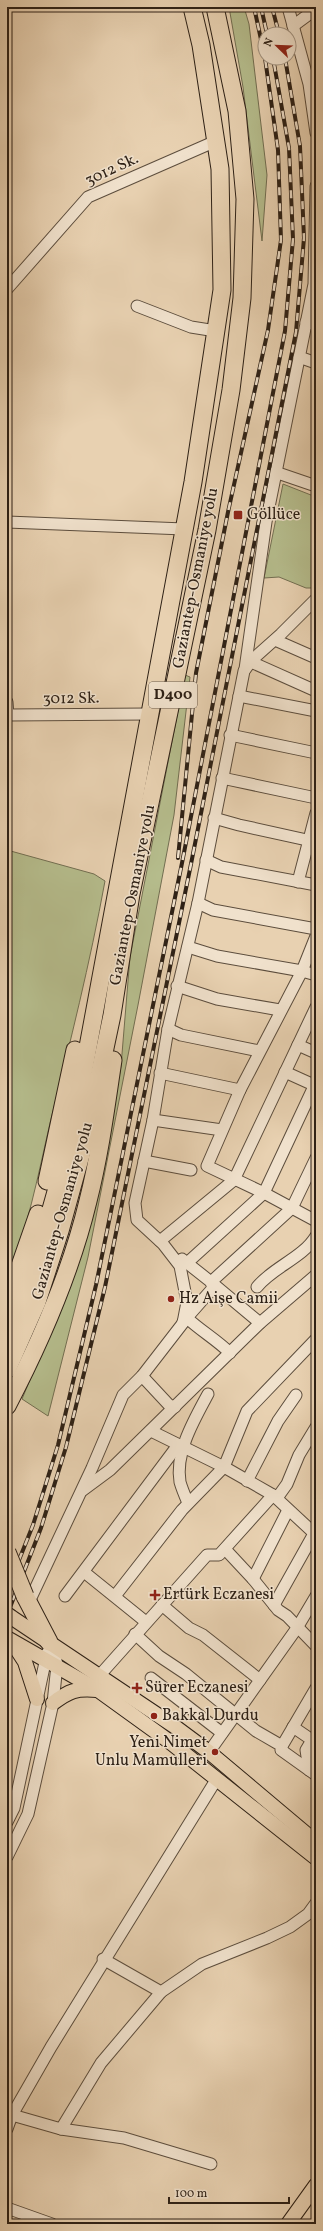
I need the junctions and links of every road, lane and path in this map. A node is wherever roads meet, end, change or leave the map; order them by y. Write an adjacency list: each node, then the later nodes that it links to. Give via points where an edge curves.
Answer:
1 (192, 7): 8 (highway, Gaziantep-Osmaniye yolu / D400, via 201,45)
2 (215, 7): 42 (highway, Gaziantep-Osmaniye yolu / D400, via 236,111 245,199 242,298 231,390 207,530)
3 (288, 7): 5 (street)
4 (316, 8): 5 (street)
5 (293, 26)
6 (297, 40): 7 (street, via 309,84)
7 (316, 133)
8 (216, 141): 11 (street, 3012 Sk., via 88,197); 15 (highway, Gaziantep-Osmaniye yolu / D400, via 220,169 222,290)
9 (316, 186): 10 (street)
10 (316, 253): 12 (street)
11 (7, 288)
12 (315, 290): 14 (street)
13 (137, 306): 15 (street, via 190,327)
14 (311, 323): 16 (street)
15 (216, 331): 21 (highway, Gaziantep-Osmaniye yolu / D400)
16 (299, 357): 17 (street); 18 (street)
17 (316, 363)
18 (276, 472): 19 (street); 26 (street)
19 (316, 486)
20 (7, 522): 21 (street)
21 (184, 529): 31 (highway, Gaziantep-Osmaniye yolu / D400)
22 (316, 599): 23 (street)
23 (311, 611): 24 (street)
24 (275, 640): 25 (street); 26 (street)
25 (316, 658)
26 (248, 667): 27 (street); 28 (street)
27 (316, 691)
28 (239, 696): 30 (street); 32 (street)
29 (7, 702): 31 (street, 3012 Sk., via 8,716)
30 (316, 711)
31 (148, 714): 46 (highway, Gaziantep-Osmaniye yolu / D400)
32 (230, 735): 33 (street); 34 (street)
33 (316, 753)
34 (222, 778): 35 (street); 37 (street)
35 (316, 798)
36 (316, 813): 38 (street)
37 (214, 818): 38 (street); 39 (street)
38 (312, 841): 40 (street)
39 (206, 860): 40 (street, via 221,867); 43 (street)
40 (298, 882): 41 (street)
41 (316, 885)
42 (131, 894): 82 (highway, Gaziantep-Osmaniye yolu / D400, via 112,1015 88,1133 60,1231 36,1302); 86 (highway, via 116,1041 102,1136 88,1201 64,1280 27,1368)
43 (198, 903): 44 (street, via 213,910); 47 (street)
44 (316, 929)
45 (316, 936): 48 (street)
46 (106, 947): 76 (highway, via 76,1048 52,1161 33,1232); 80 (highway, Gaziantep-Osmaniye yolu / D400, via 72,1133 46,1232)
47 (188, 947): 48 (street, via 217,956); 50 (street)
48 (302, 970): 49 (street); 52 (street)
49 (316, 975)
50 (177, 986): 52 (street, via 217,999); 53 (street)
51 (316, 1007): 54 (street)
52 (280, 1010): 55 (street)
53 (168, 1029): 55 (street, via 181,1036); 58 (street)
54 (298, 1045): 56 (street); 57 (street)
55 (259, 1051): 60 (street)
56 (316, 1053)
57 (285, 1072): 59 (street); 66 (street)
58 (160, 1073): 60 (street); 61 (street)
59 (316, 1085): 67 (street)
60 (240, 1090): 62 (street)
61 (153, 1120): 62 (street); 64 (street)
62 (222, 1130): 66 (street, via 207,1166)
63 (316, 1158): 68 (street)
64 (144, 1160): 65 (street); 71 (street, via 135,1212 137,1220)
65 (191, 1170)
66 (234, 1180): 67 (street); 71 (street)
67 (264, 1193): 68 (street); 72 (street)
68 (292, 1208): 69 (street); 74 (street)
69 (316, 1221)
70 (316, 1236): 75 (street, via 307,1247 266,1276)
71 (161, 1242): 72 (street); 77 (street, via 180,1266 187,1302)
72 (187, 1263): 74 (street)
73 (316, 1275): 78 (street)
74 (211, 1282): 77 (street, via 213,1288); 78 (street)
75 (256, 1287)
76 (7, 1303)
77 (185, 1320): 81 (street, via 218,1342); 83 (street)
78 (260, 1323): 81 (street)
79 (316, 1339): 91 (street, via 247,1412)
80 (7, 1340)
81 (230, 1354): 87 (street)
82 (7, 1370)
83 (142, 1376): 87 (street); 93 (street, via 123,1395)
84 (208, 1394): 90 (street)
85 (296, 1395): 92 (street, via 278,1421)
86 (7, 1406)
87 (175, 1407): 89 (street)
88 (316, 1427): 94 (street, via 299,1455 287,1484)
89 (151, 1431): 90 (street); 93 (street, via 110,1470)
90 (181, 1446): 91 (street); 95 (street, via 180,1483); 100 (street)
91 (224, 1467): 92 (street); 95 (street)
92 (247, 1481): 94 (street)
93 (81, 1492): 105 (street)
94 (275, 1497): 96 (street); 98 (street)
95 (188, 1503): 103 (street)
96 (288, 1510): 97 (street); 101 (street)
97 (315, 1533): 107 (street)
98 (225, 1549): 101 (street); 106 (street, via 219,1555 207,1555)
99 (7, 1552): 105 (highway, bridge)
100 (84, 1572): 102 (street); 103 (street)
101 (253, 1579): 107 (street)
102 (65, 1596)
103 (115, 1596): 109 (street)
104 (316, 1596): 110 (street)
105 (27, 1599): 113 (highway)
106 (162, 1604): 109 (street); 117 (street, via 189,1628 203,1635)
107 (274, 1605): 110 (street)
108 (9, 1615): 113 (main road)
109 (146, 1622): 111 (street)
110 (296, 1628): 114 (street); 117 (street)
111 (135, 1634): 118 (street); 122 (street)
112 (9, 1639): 115 (main road); 120 (main road, via 25,1662)
113 (49, 1642): 115 (street, via 54,1651); 118 (main road)
114 (316, 1646)
115 (51, 1662): 118 (main road); 120 (street); 121 (street)
116 (150, 1678): 124 (street)
117 (260, 1680): 122 (street)
118 (98, 1683): 121 (main road, via 67,1693); 126 (main road, via 174,1726); 128 (main road)
119 (316, 1688): 123 (street)
120 (37, 1699): 129 (street, via 14,1808)
121 (53, 1703): 131 (street, via 28,1814)
122 (235, 1715): 124 (street); 125 (street)
123 (293, 1727): 125 (street); 127 (street, via 312,1740 306,1750)
124 (222, 1733): 126 (street)
125 (282, 1746): 127 (street, via 281,1750)
126 (209, 1752): 130 (main road)
127 (312, 1772)
128 (216, 1780): 132 (main road); 134 (street)
129 (7, 1822)
130 (316, 1842)
131 (7, 1857)
132 (316, 1858)
133 (316, 1903): 135 (street, via 308,1914 290,1927 202,1964)
134 (103, 1959): 135 (street); 136 (street)
135 (161, 1992): 137 (street, via 101,2064)
136 (12, 2115): 137 (street); 138 (street)
137 (61, 2129): 139 (street, via 124,2138)
138 (7, 2130)
139 (212, 2164)
140 (316, 2185): 143 (main road)
141 (7, 2208): 142 (street)
142 (52, 2224)
143 (288, 2224)

